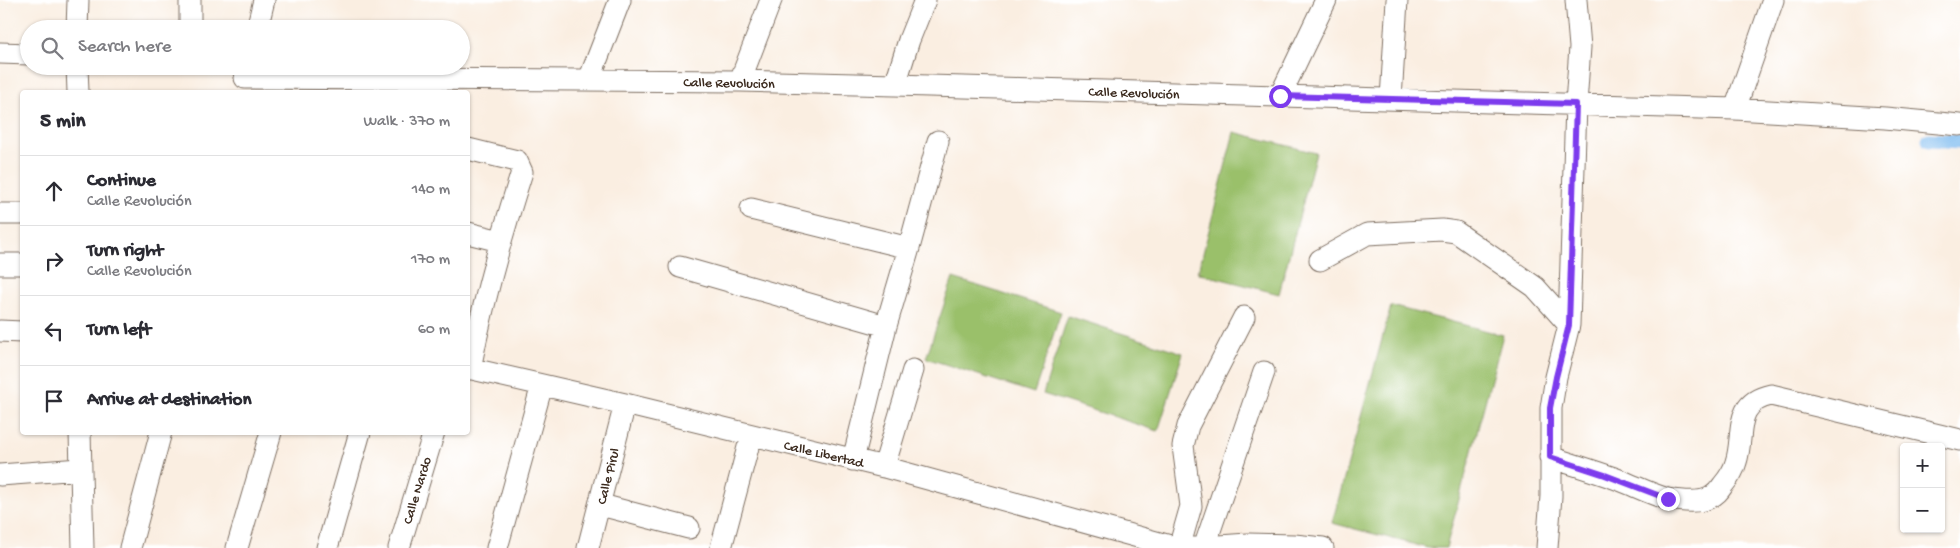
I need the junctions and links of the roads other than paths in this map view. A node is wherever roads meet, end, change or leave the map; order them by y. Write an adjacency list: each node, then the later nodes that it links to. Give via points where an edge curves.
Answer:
1 (78, 0): 11 (street)
2 (190, 0): 12 (street)
3 (264, 0): 13 (street)
4 (620, 0): 18 (street)
5 (771, 0): 19 (street)
6 (925, 0): 20 (street)
7 (1326, 0): 22 (street)
8 (1397, 0): 23 (street)
9 (1576, 0): 24 (street, via 1580,47)
10 (1773, 0): 25 (street)
11 (77, 20)
12 (190, 20)
13 (258, 20)
14 (0, 53): 15 (street)
15 (20, 54)
16 (77, 75): 21 (street)
17 (245, 79): 18 (street, Calle Revolución)
18 (589, 80): 19 (street, Calle Revolución)
19 (740, 81): 20 (street, Calle Revolución)
20 (894, 85): 22 (street, Calle Revolución)
21 (78, 90)
22 (1280, 96): 23 (street, Calle Revolución)
23 (1390, 99): 24 (street, Calle Revolución)
24 (1576, 104): 25 (street, Calle Revolución); 41 (street)
25 (1735, 109): 26 (street, Calle Revolución)
26 (1960, 125)
27 (938, 141): 34 (street)
28 (470, 149): 33 (street, via 517,161 521,167)
29 (751, 209): 34 (street)
30 (0, 214): 31 (street)
31 (20, 214)
32 (470, 234): 33 (street)
33 (500, 241): 40 (street)
34 (909, 248): 42 (street)
35 (1320, 260): 41 (street, via 1367,234 1456,232 1535,287)
36 (0, 264): 37 (street)
37 (20, 264)
38 (680, 267): 42 (street)
39 (1244, 317): 73 (street, via 1188,426 1183,446 1191,506)
40 (473, 322): 45 (street)
41 (1569, 325): 58 (street, via 1550,408)
42 (886, 326): 59 (street)
43 (0, 331): 44 (street)
44 (20, 332)
45 (470, 357)
46 (470, 369): 49 (street, Calle Libertad)
47 (913, 370): 60 (street)
48 (1264, 372): 75 (street)
49 (542, 384): 50 (street, Calle Libertad); 70 (street)
50 (625, 404): 56 (street, Calle Libertad); 63 (street, Calle Pirul)
51 (80, 435): 61 (street)
52 (160, 435): 66 (street)
53 (269, 435): 67 (street)
54 (359, 435): 68 (street)
55 (433, 435): 69 (street, Calle Nardo)
56 (751, 436): 59 (street, Calle Libertad); 72 (street)
57 (1960, 440): 58 (street, via 1771,395 1760,397 1746,412 1736,462 1716,495 1707,500 1668,499)
58 (1550, 457): 77 (street)
59 (853, 460): 60 (street, Calle Libertad)
60 (884, 467): 73 (street, Calle Libertad)
61 (80, 469): 62 (street); 65 (street)
62 (0, 475)
63 (601, 505): 64 (street); 71 (street, Calle Pirul)
64 (689, 528)
65 (82, 548)
66 (130, 548)
67 (238, 548)
68 (327, 548)
69 (399, 548)
70 (497, 548)
71 (588, 548)
72 (721, 548)
73 (1179, 548)
74 (1190, 548): 75 (street)
75 (1204, 548): 76 (street, via 1248,544)
76 (1323, 548)
77 (1547, 548)

